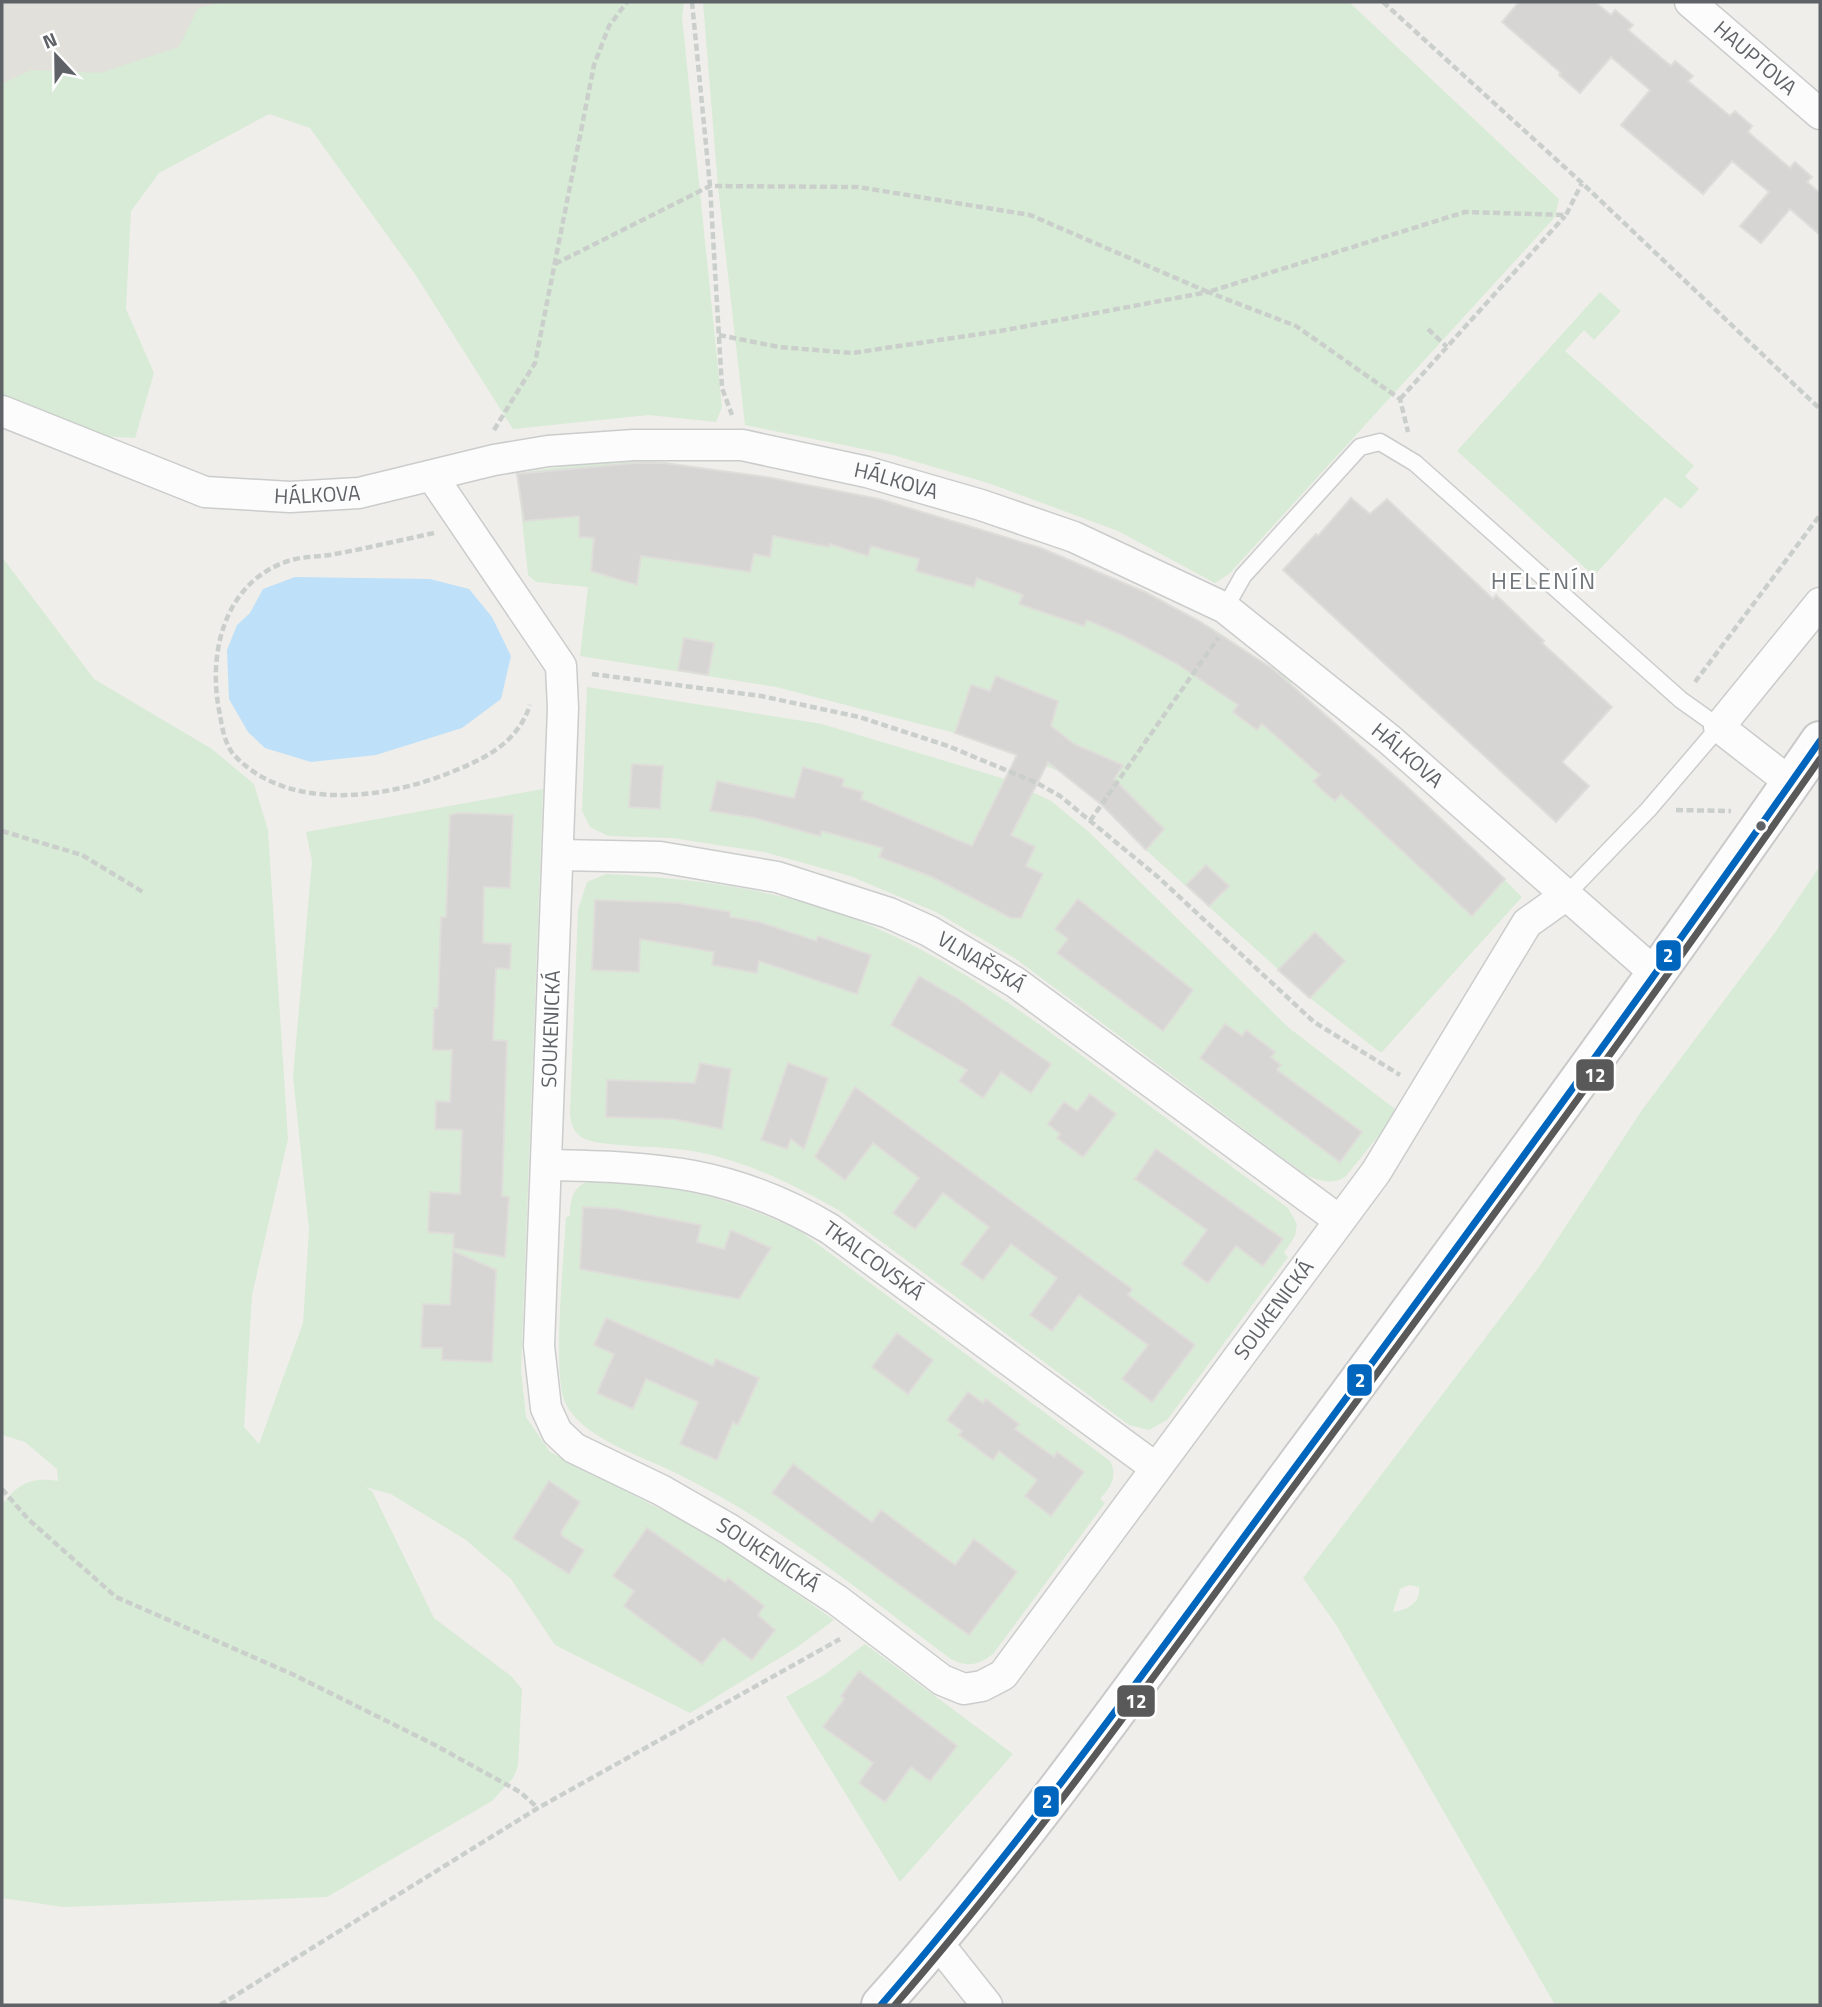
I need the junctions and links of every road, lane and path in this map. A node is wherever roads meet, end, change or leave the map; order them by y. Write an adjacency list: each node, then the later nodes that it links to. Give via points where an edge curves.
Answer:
1 (627, 2): 9 (path, via 609,26 594,65)
2 (692, 2): 7 (path)
3 (1383, 2): 6 (path)
4 (1690, 2): 5 (street, HAUPTOVA)
5 (1820, 114)
6 (1582, 183): 8 (path); 15 (path)
7 (710, 186): 9 (path); 10 (path, via 858,187 1030,215); 12 (path)
8 (1566, 215): 10 (path, via 1465,212); 13 (path)
9 (555, 264): 17 (path, via 536,363)
10 (1208, 292): 12 (path, via 852,354); 14 (path, via 1296,326)
11 (1428, 329): 13 (path)
12 (719, 335): 18 (path, via 722,388)
13 (1447, 347): 14 (path)
14 (1400, 399): 19 (path)
15 (1820, 410)
16 (2, 411): 20 (street, HÁLKOVA, via 205,492 290,497 359,493)
17 (488, 439)
18 (742, 445): 20 (street, HÁLKOVA, via 548,451); 24 (street, HÁLKOVA, via 867,472 981,505 1074,537)
19 (1415, 463): 24 (lane, via 1380,442 1360,447 1243,576); 27 (lane)
20 (432, 476): 22 (street)
21 (1820, 515): 27 (path)
22 (466, 526): 25 (street); 26 (path, via 289,561 256,578 219,634 214,663 223,731 232,754 267,778 311,793 382,793 428,782 512,740)
23 (1820, 603): 28 (street)
24 (1230, 612): 32 (path); 36 (street, HÁLKOVA, via 1390,740)
25 (561, 666): 32 (path, via 761,696 859,717 999,765 1059,796); 34 (street, SOUKENICKÁ)
26 (532, 696)
27 (1681, 700): 28 (lane)
28 (1719, 727): 30 (street); 31 (lane)
29 (1820, 741): 30 (main road)
30 (1780, 797): 31 (path); 37 (main road)
31 (1648, 810): 36 (lane)
32 (1090, 821): 38 (path, via 1158,877 1314,1022)
33 (2, 831): 35 (path, via 82,855)
34 (558, 855): 39 (street, SOUKENICKÁ); 40 (street, VLNAŘSKÁ, via 660,858 776,877 889,913 929,931 1015,982)
35 (144, 892)
36 (1565, 896): 37 (street, HÁLKOVA); 38 (street, SOUKENICKÁ, via 1527,923)
37 (1655, 973): 45 (main road, via 1072,1769)
38 (1425, 1091): 40 (street, SOUKENICKÁ, via 1376,1172)
39 (547, 1165): 41 (street, TKALCOVSKÁ, via 692,1173 767,1195 830,1229); 43 (street, SOUKENICKÁ, via 538,1346 546,1408 557,1432 574,1448 729,1528)
40 (1339, 1220): 41 (street, SOUKENICKÁ)
41 (1156, 1468): 43 (street, SOUKENICKÁ, via 1003,1675 964,1689 942,1680)
42 (2, 1489): 44 (path, via 28,1519 116,1597 292,1674 421,1738 520,1792)
43 (868, 1623): 44 (path)
44 (538, 1808): 46 (path)
45 (937, 1942): 47 (main road); 48 (street)
46 (220, 2005)
47 (881, 2005)
48 (987, 2005)

